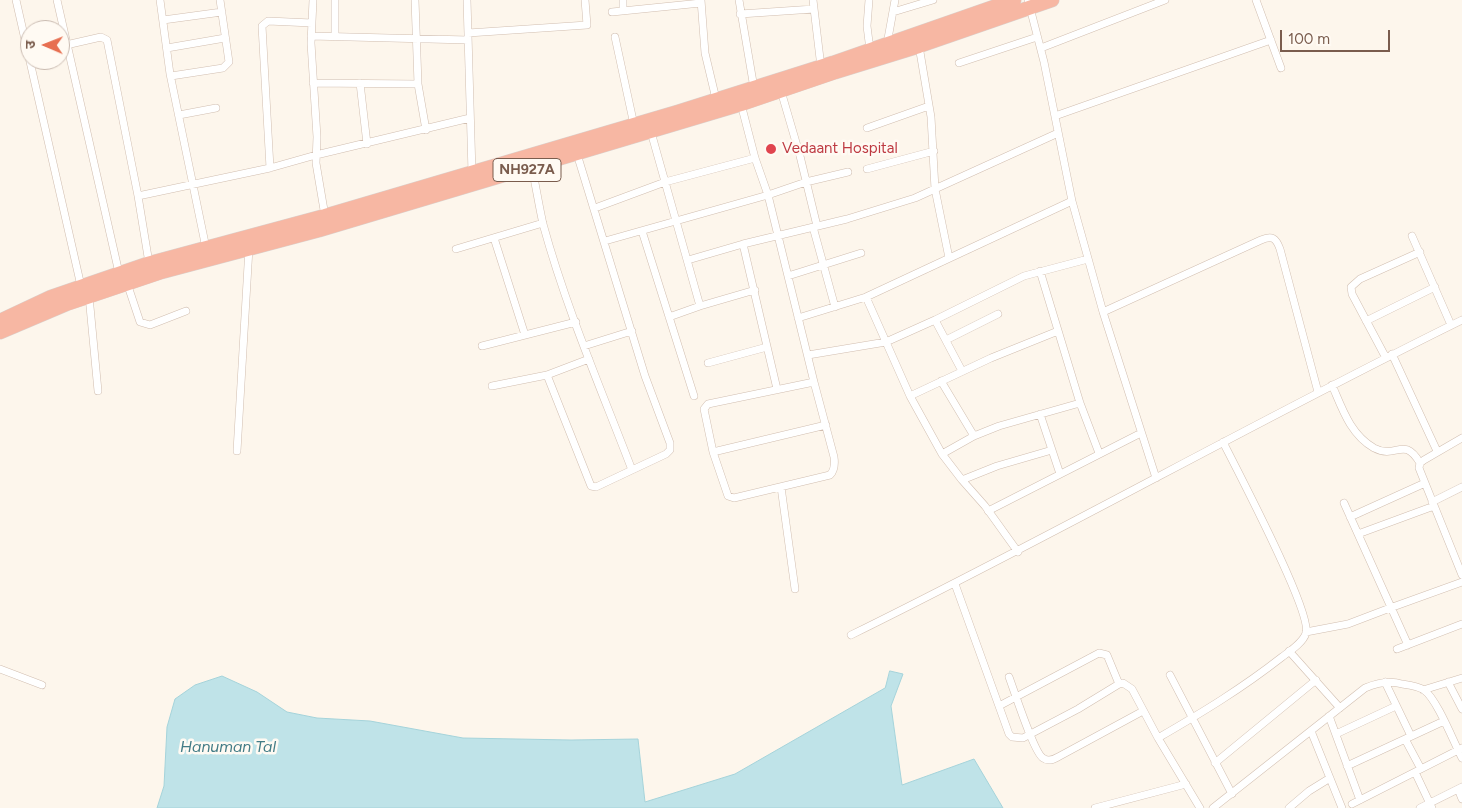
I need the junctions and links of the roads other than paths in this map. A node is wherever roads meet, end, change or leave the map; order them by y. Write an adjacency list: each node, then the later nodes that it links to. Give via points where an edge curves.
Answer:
1 (16, 0): 110 (street)
2 (57, 0): 28 (street)
3 (160, 0): 29 (street)
4 (220, 0): 24 (street)
5 (313, 0): 30 (street)
6 (335, 0): 32 (street)
7 (415, 0): 37 (street)
8 (467, 0): 33 (street)
9 (586, 0): 33 (street, via 587,26)
10 (624, 0): 23 (street)
11 (739, 0): 27 (street)
12 (813, 0): 22 (street)
13 (869, 0): 44 (street, via 867,26)
14 (895, 0): 26 (street)
15 (933, 0): 26 (street)
16 (1014, 0): 40 (highway, NH927A)
17 (1052, 0): 21 (highway, NH927A)
18 (1165, 0): 43 (street)
19 (1256, 0): 38 (street)
20 (701, 2): 23 (street); 55 (street, via 706,53)
21 (1029, 4): 35 (street); 41 (highway, NH927A)
22 (814, 9): 27 (street); 47 (street)
23 (623, 11): 25 (street)
24 (222, 12): 29 (street); 36 (street)
25 (612, 12)
26 (892, 12): 40 (street)
27 (740, 14): 53 (street)
28 (61, 20)
29 (163, 20): 42 (street)
30 (312, 22): 31 (street); 72 (street, via 268,21 262,26)
31 (311, 36): 32 (street); 50 (street)
32 (335, 36): 37 (street)
33 (468, 36): 37 (street); 61 (street)
34 (615, 37): 62 (street)
35 (1037, 37): 43 (street); 46 (street)
36 (225, 38): 42 (street); 49 (street, via 229,62 223,68)
37 (417, 39): 52 (street)
38 (1271, 40): 48 (street); 60 (street)
39 (70, 43): 82 (street, via 101,36 107,40)
40 (887, 44): 44 (highway, NH927A)
41 (920, 46): 54 (highway, NH927A); 57 (street)
42 (167, 48): 49 (street)
43 (1040, 48): 60 (street)
44 (870, 50): 47 (highway, NH927A)
45 (70, 60): 107 (street)
46 (959, 63)
47 (821, 67): 53 (highway, NH927A)
48 (1281, 68)
49 (171, 76): 59 (street)
50 (313, 83): 51 (street); 70 (street, via 318,137)
51 (360, 83): 52 (street); 67 (street)
52 (418, 84): 64 (street)
53 (754, 88): 55 (highway, NH927A)
54 (781, 91): 56 (highway, NH927A); 78 (street)
55 (716, 99): 62 (highway, NH927A)
56 (742, 104): 65 (highway, NH927A); 71 (street)
57 (929, 106): 63 (street); 68 (street)
58 (216, 108): 59 (street)
59 (179, 115): 79 (street)
60 (1055, 116): 66 (street)
61 (470, 118): 64 (street); 76 (street)
62 (634, 125): 76 (highway, NH927A)
63 (867, 128)
64 (426, 130): 67 (street)
65 (651, 132): 69 (highway, NH927A); 77 (street)
66 (1058, 134): 80 (street); 83 (street)
67 (367, 144): 70 (street)
68 (934, 151): 74 (street); 80 (street)
69 (577, 154): 73 (highway, NH927A); 84 (street)
70 (316, 155): 72 (street); 85 (street)
71 (756, 158): 77 (street); 81 (street)
72 (270, 168): 79 (street)
73 (532, 168): 87 (street); 96 (highway, NH927A)
74 (867, 169)
75 (848, 172): 78 (street)
76 (472, 174): 85 (highway, NH927A)
77 (665, 182): 84 (street); 86 (street)
78 (806, 182): 81 (street); 88 (street)
79 (192, 184): 82 (street); 95 (street)
80 (935, 189): 88 (street); 100 (street)
81 (768, 195): 86 (street); 90 (street)
82 (138, 196): 103 (street)
83 (1072, 201): 100 (street); 101 (street)
84 (595, 208): 93 (street)
85 (325, 216): 95 (highway, NH927A)
86 (676, 221): 89 (street); 102 (street)
87 (543, 223): 92 (street); 123 (street)
88 (815, 227): 90 (street); 104 (street)
89 (642, 231): 93 (street); 117 (street)
90 (778, 236): 94 (street); 106 (street)
91 (1412, 236): 98 (street)
92 (494, 238): 97 (street); 128 (street)
93 (604, 241): 125 (street)
94 (743, 244): 102 (street); 109 (street)
95 (206, 248): 103 (highway, NH927A)
96 (250, 248): 107 (highway, NH927A); 157 (street)
97 (456, 249)
98 (1420, 252): 108 (street); 122 (street, via 1353,283 1352,294)
99 (861, 253): 104 (street)
100 (949, 258): 111 (street)
101 (1088, 258): 105 (street); 115 (street)
102 (688, 260): 112 (street)
103 (149, 263): 107 (highway, NH927A)
104 (823, 265): 106 (street); 113 (street)
105 (1040, 271): 119 (street, via 1009,282); 126 (street)
106 (788, 276): 118 (street)
107 (123, 278): 110 (highway, NH927A); 114 (street, via 140,322 150,325)
108 (1435, 287): 122 (street); 124 (street)
109 (755, 290): 112 (street); 133 (street)
110 (85, 291): 121 (highway, NH927A, via 52,296); 127 (highway, NH927A); 145 (street)
111 (866, 298): 113 (street); 130 (street)
112 (700, 306): 117 (street)
113 (835, 307): 118 (street)
114 (186, 311)
115 (1103, 312): 146 (street, via 1273,237 1280,249); 152 (street)
116 (998, 314): 129 (street)
117 (669, 317): 147 (street)
118 (798, 318): 134 (street)
119 (935, 320): 129 (street); 130 (street)
120 (1462, 320): 124 (street)
121 (0, 321)
122 (1366, 321): 135 (street)
123 (576, 322): 128 (street); 132 (street)
124 (1451, 325): 135 (street)
125 (632, 331): 132 (street); 163 (street, via 670,450)
126 (1058, 331): 138 (street); 149 (street)
127 (0, 332)
128 (525, 335): 131 (street)
129 (946, 340): 138 (street)
130 (886, 342): 134 (street); 148 (street)
131 (482, 346)
132 (584, 346): 136 (street)
133 (767, 347): 137 (street); 144 (street)
134 (808, 355): 141 (street)
135 (1389, 356): 142 (street); 158 (street)
136 (589, 359): 139 (street); 163 (street)
137 (708, 363)
138 (962, 371): 140 (street)
139 (547, 375): 143 (street); 163 (street, via 591,486 596,487)
140 (941, 381): 148 (street); 153 (street)
141 (814, 382): 144 (street); 151 (street)
142 (1332, 385): 146 (street); 162 (street, via 1356,434 1383,452 1409,450)
143 (492, 386)
144 (777, 389): 159 (street, via 705,406)
145 (98, 390)
146 (1318, 392): 155 (street)
147 (694, 396)
148 (910, 396): 161 (street)
149 (1080, 403): 150 (street); 160 (street)
150 (1040, 414): 153 (street); 156 (street)
151 (826, 425): 159 (street); 168 (street, via 834,457 833,472)
152 (1141, 433): 160 (street); 165 (street)
153 (974, 436): 161 (street)
154 (1462, 438): 158 (street)
155 (1223, 442): 165 (street); 182 (street, via 1292,584 1307,623)
156 (1052, 450): 164 (street); 166 (street)
157 (237, 451)
158 (1437, 451): 162 (street)
159 (713, 452): 168 (street, via 730,497)
160 (1099, 453): 164 (street)
161 (942, 454): 166 (street)
162 (1420, 464): 167 (street)
163 (632, 470)
164 (1060, 474): 172 (street)
165 (1156, 478): 175 (street)
166 (962, 480): 172 (street)
167 (1425, 483): 171 (street); 173 (street)
168 (781, 487): 179 (street)
169 (1462, 487): 171 (street)
170 (1344, 503): 173 (street)
171 (1433, 504): 174 (street); 176 (street)
172 (988, 511): 175 (street)
173 (1350, 516): 174 (street)
174 (1358, 534): 180 (street)
175 (1018, 552): 178 (street)
176 (1462, 575)
177 (1462, 582): 180 (street)
178 (955, 584): 183 (street); 198 (street)
179 (795, 589)
180 (1390, 608): 182 (street, via 1348,624); 184 (street)
181 (1462, 624): 184 (street)
182 (1306, 632): 186 (street, via 1304,638)
183 (851, 634)
184 (1408, 645): 185 (street)
185 (1397, 649)
186 (1289, 651): 191 (street); 204 (street, via 1248,683)
187 (0, 669): 194 (street)
188 (1170, 675): 204 (street)
189 (1009, 678): 197 (street)
190 (1462, 678): 193 (street)
191 (1316, 680): 200 (street); 213 (street)
192 (1385, 682): 196 (street); 199 (street); 200 (street, via 1365,688)
193 (1448, 682): 196 (street); 201 (street)
194 (42, 684)
195 (1119, 684): 197 (street, via 1107,655 1099,653); 202 (street, via 1129,686); 207 (street)
196 (1423, 690): 205 (street, via 1433,700)
197 (1016, 697): 198 (street); 207 (street)
198 (999, 706): 207 (street, via 1012,737 1023,738)
199 (1396, 706): 208 (street); 210 (street)
200 (1340, 708): 203 (street)
201 (1462, 709)
202 (1143, 711): 207 (street, via 1050,760 1040,756); 209 (street)
203 (1329, 716): 206 (street); 208 (street)
204 (1192, 718): 209 (street); 213 (street)
205 (1444, 721): 210 (street); 211 (street)
206 (1311, 731): 216 (street); 219 (street)
207 (1031, 734)
208 (1336, 734): 214 (street)
209 (1158, 738): 217 (street)
210 (1408, 738): 214 (street); 215 (street)
211 (1460, 749): 212 (street); 215 (street)
212 (1462, 758)
213 (1215, 762): 219 (street)
214 (1347, 766): 221 (street)
215 (1418, 771): 221 (street); 223 (street)
216 (1330, 778): 227 (street); 228 (street)
217 (1186, 784): 225 (street); 226 (street)
218 (1460, 788): 220 (street); 223 (street)
219 (1232, 794): 224 (street)
220 (1462, 799)
221 (1360, 800): 222 (street)
222 (1352, 804)
223 (1431, 806): 229 (street)
224 (1215, 807)
225 (1095, 808)
226 (1200, 808)
227 (1289, 808)
228 (1342, 808)
229 (1420, 808)

